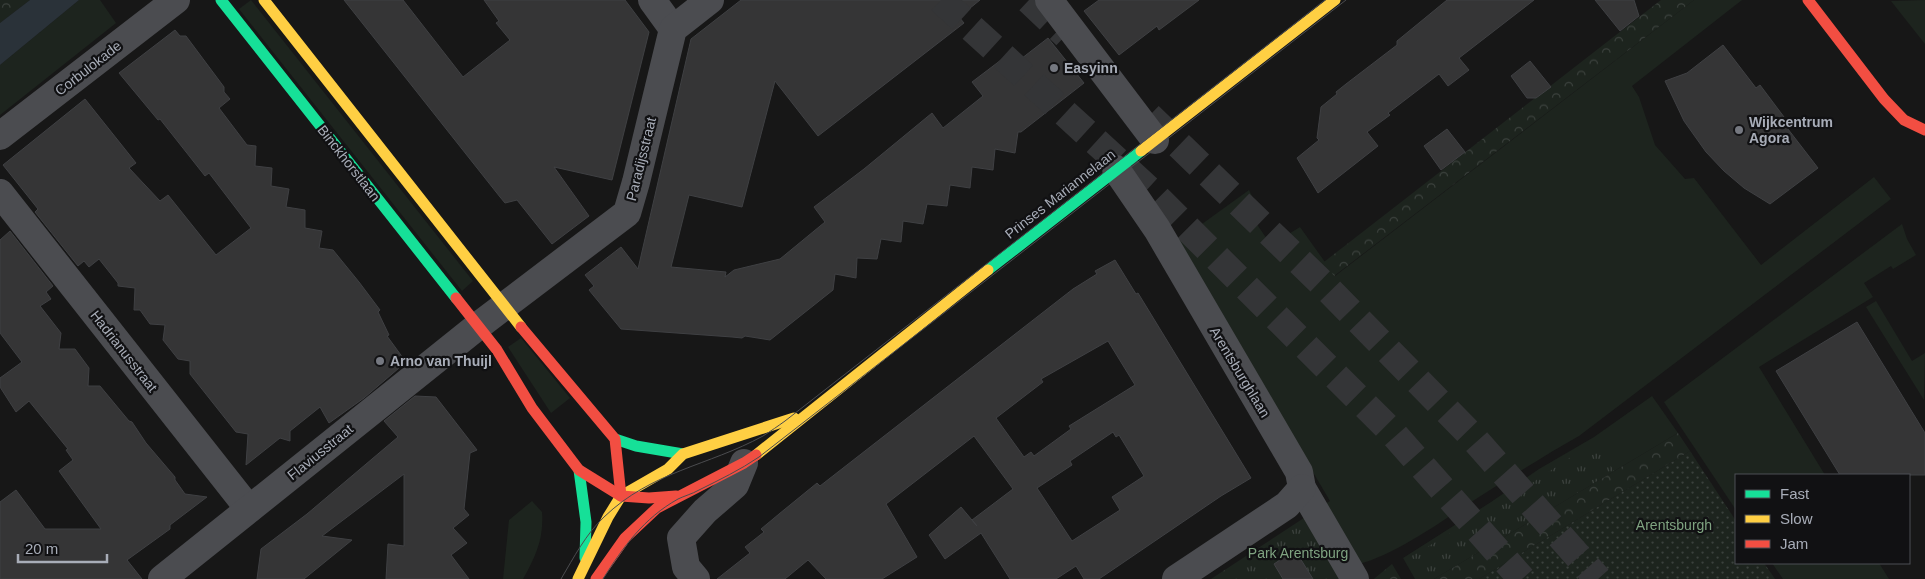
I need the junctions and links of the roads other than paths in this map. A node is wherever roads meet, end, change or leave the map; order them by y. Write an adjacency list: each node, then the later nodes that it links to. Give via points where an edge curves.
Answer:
1 (176, 0): 11 (street, Corbulokade)
2 (221, 0): 16 (street, Binckhorstlaan)
3 (264, 0): 15 (street)
4 (652, 0): 9 (street)
5 (710, 0): 9 (street)
6 (1048, 0): 12 (street)
7 (1335, 0): 12 (street, Prinses Mariannelaan)
8 (1808, 0): 10 (street, via 1884,99 1904,120)
9 (673, 29): 15 (street, Paradijsstraat, via 627,212)
10 (1925, 130)
11 (0, 136)
12 (1154, 140): 13 (street, Prinses Mariannelaan)
13 (1116, 169): 17 (street, Prinses Mariannelaan); 22 (street, Arentsburghlaan, via 1157,229 1299,472)
14 (0, 193): 25 (street, Hadrianusstraat)
15 (505, 306): 16 (street); 18 (street)
16 (478, 326): 21 (street, Binckhorstlaan); 25 (street, Flaviusstraat)
17 (805, 414): 19 (street, Prinses Mariannelaan); 20 (street, Prinses Mariannelaan, via 782,436)
18 (615, 439): 19 (street); 23 (street)
19 (683, 454): 23 (street, Prinses Mariannelaan, via 668,469)
20 (744, 463): 24 (street, Prinses Mariannelaan); 30 (street, via 735,485 705,510 682,538 686,567)
21 (578, 470): 23 (street, Binckhorstlaan); 26 (street, via 586,522)
22 (1302, 488): 31 (street, via 1287,505); 32 (street, Arentsburghlaan)
23 (622, 496): 24 (street, Binckhorstlaan); 26 (street, Prinses Mariannelaan)
24 (678, 496): 29 (street, Prinses Mariannelaan, via 657,508 625,538)
25 (249, 509): 27 (street, Flaviusstraat)
26 (585, 565): 28 (street, Prinses Mariannelaan)
27 (162, 579)
28 (578, 579)
29 (596, 579)
30 (696, 579)
31 (1176, 579)
32 (1355, 579)

